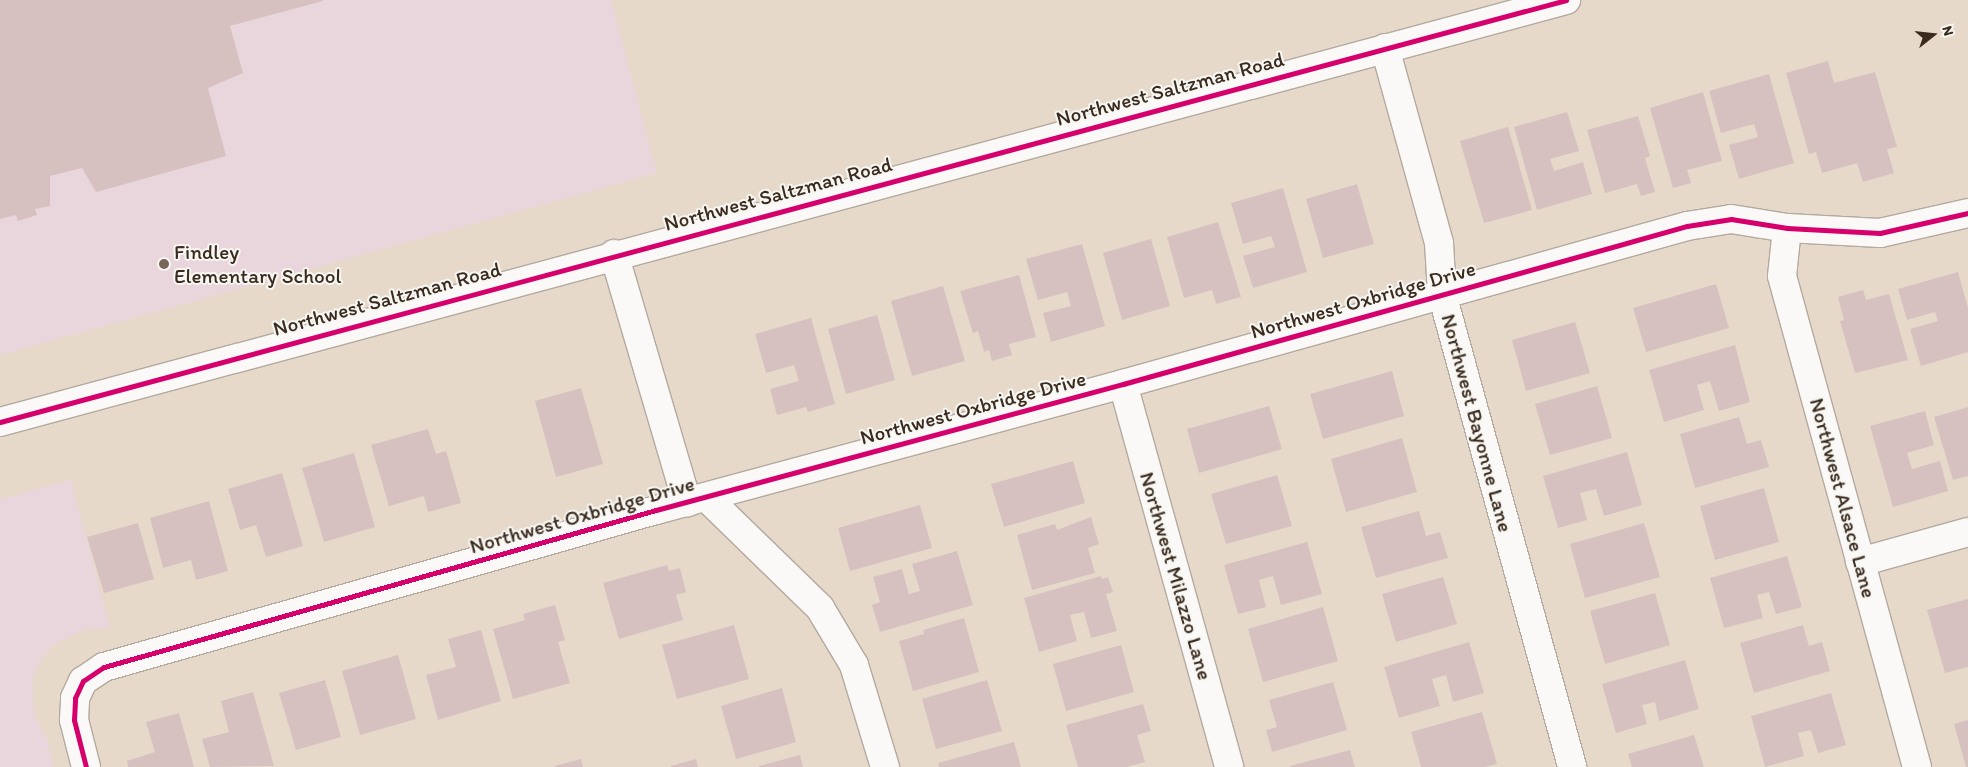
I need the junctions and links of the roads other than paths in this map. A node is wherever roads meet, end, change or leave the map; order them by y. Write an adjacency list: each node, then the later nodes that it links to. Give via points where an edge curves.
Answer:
1 (1566, 0): 2 (street, Northwest Saltzman Road)
2 (1385, 48): 5 (street, Northwest Saltzman Road); 6 (street, Northwest Bayonne Lane, via 1439,243)
3 (1968, 213): 4 (street, Northwest Oxbridge Drive, via 1880,233)
4 (1787, 228): 6 (street, Northwest Oxbridge Drive, via 1731,219 1687,226); 11 (street, Northwest Alsace Lane, via 1782,276)
5 (614, 254): 8 (street, Northwest Saltzman Road); 9 (street)
6 (1442, 294): 7 (street, Northwest Oxbridge Drive); 15 (street, Northwest Bayonne Lane)
7 (1123, 384): 9 (street, Northwest Oxbridge Drive); 14 (street, Northwest Milazzo Lane)
8 (0, 422)
9 (697, 499): 12 (street, Northwest Oxbridge Drive, via 104,667 83,681 75,698 74,720); 13 (street, via 820,608 854,665)
10 (1968, 532): 11 (street)
11 (1860, 562): 16 (street, Northwest Alsace Lane)
12 (86, 767)
13 (885, 767)
14 (1229, 767)
15 (1572, 767)
16 (1917, 767)

